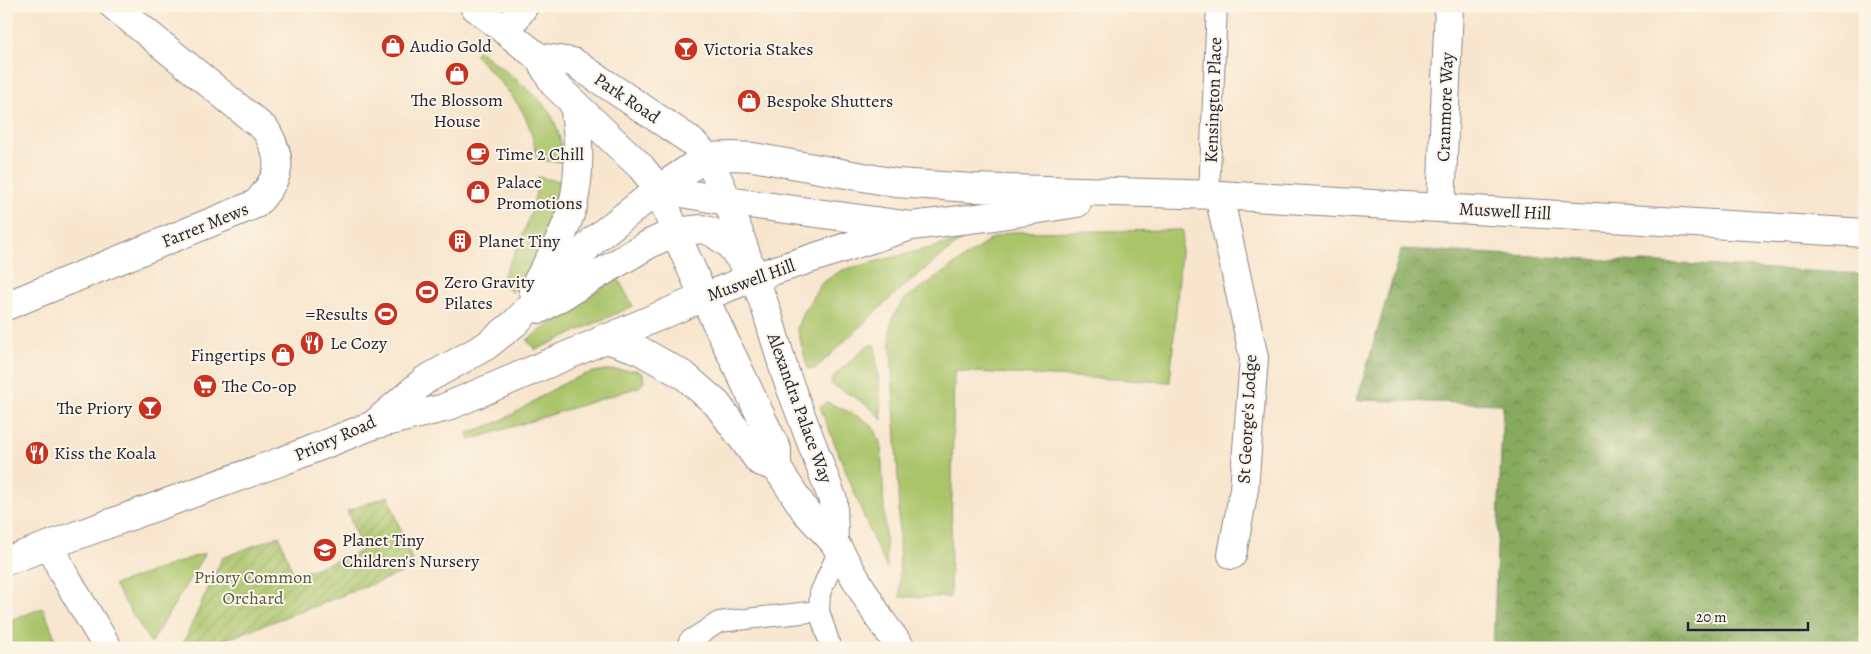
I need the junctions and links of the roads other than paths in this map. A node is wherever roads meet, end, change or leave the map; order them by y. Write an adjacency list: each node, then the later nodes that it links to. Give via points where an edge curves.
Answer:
1 (114, 6): 20 (main road, Farrer Mews, via 266,130 277,149 277,172 270,189 256,204)
2 (474, 6): 6 (main road, Park Road)
3 (524, 6): 6 (main road)
4 (1217, 6): 12 (lane, Kensington Place)
5 (1449, 6): 14 (main road, Cranmore Way)
6 (507, 30): 7 (main road, Park Road)
7 (538, 57): 8 (main road, Park Road, via 555,85); 9 (main road, Park Road, via 573,62 687,138)
8 (574, 104): 10 (main road, Park Road, via 636,161); 21 (main road, via 579,151 578,180 572,206 555,249)
9 (706, 157): 10 (main road); 11 (main road, Muswell Hill, via 753,157 896,183); 13 (main road, Park Road)
10 (659, 189): 13 (main road); 16 (main road, Park Road); 21 (main road, Priory Road, via 594,240)
11 (1145, 192): 12 (main road, Muswell Hill); 15 (main road, Muswell Hill)
12 (1214, 194): 14 (main road, Muswell Hill); 27 (main road, St George's Lodge, via 1254,358 1244,489)
13 (727, 200): 15 (main road); 18 (main road, Alexandra Palace Way)
14 (1441, 207): 17 (main road, Muswell Hill)
15 (911, 226): 18 (main road, Muswell Hill)
16 (675, 232): 18 (main road, via 702,229 712,232 729,244); 19 (main road, Alexandra Palace Way); 21 (main road)
17 (1865, 233)
18 (754, 277): 19 (main road, Muswell Hill); 26 (main road, Alexandra Palace Way, via 785,373 834,500)
19 (704, 297): 22 (main road, Muswell Hill); 24 (main road, Alexandra Palace Way, via 778,450)
20 (6, 306)
21 (515, 323): 23 (main road, Priory Road, via 486,346 425,380)
22 (604, 338): 23 (main road, Muswell Hill, via 444,408); 24 (main road, via 639,350 685,376 717,404 759,461)
23 (373, 425): 25 (main road, Priory Road)
24 (777, 468): 26 (main road, Alexandra Palace Way, via 806,512)
25 (51, 546): 28 (main road, Priory Road); 30 (main road)
26 (836, 546): 29 (lane, via 820,593); 33 (main road, Alexandra Palace Way, via 878,618)
27 (1232, 555)
28 (6, 561)
29 (819, 611): 31 (lane, via 719,622 688,641); 32 (lane)
30 (108, 648)
31 (687, 648)
32 (830, 648)
33 (901, 648)

